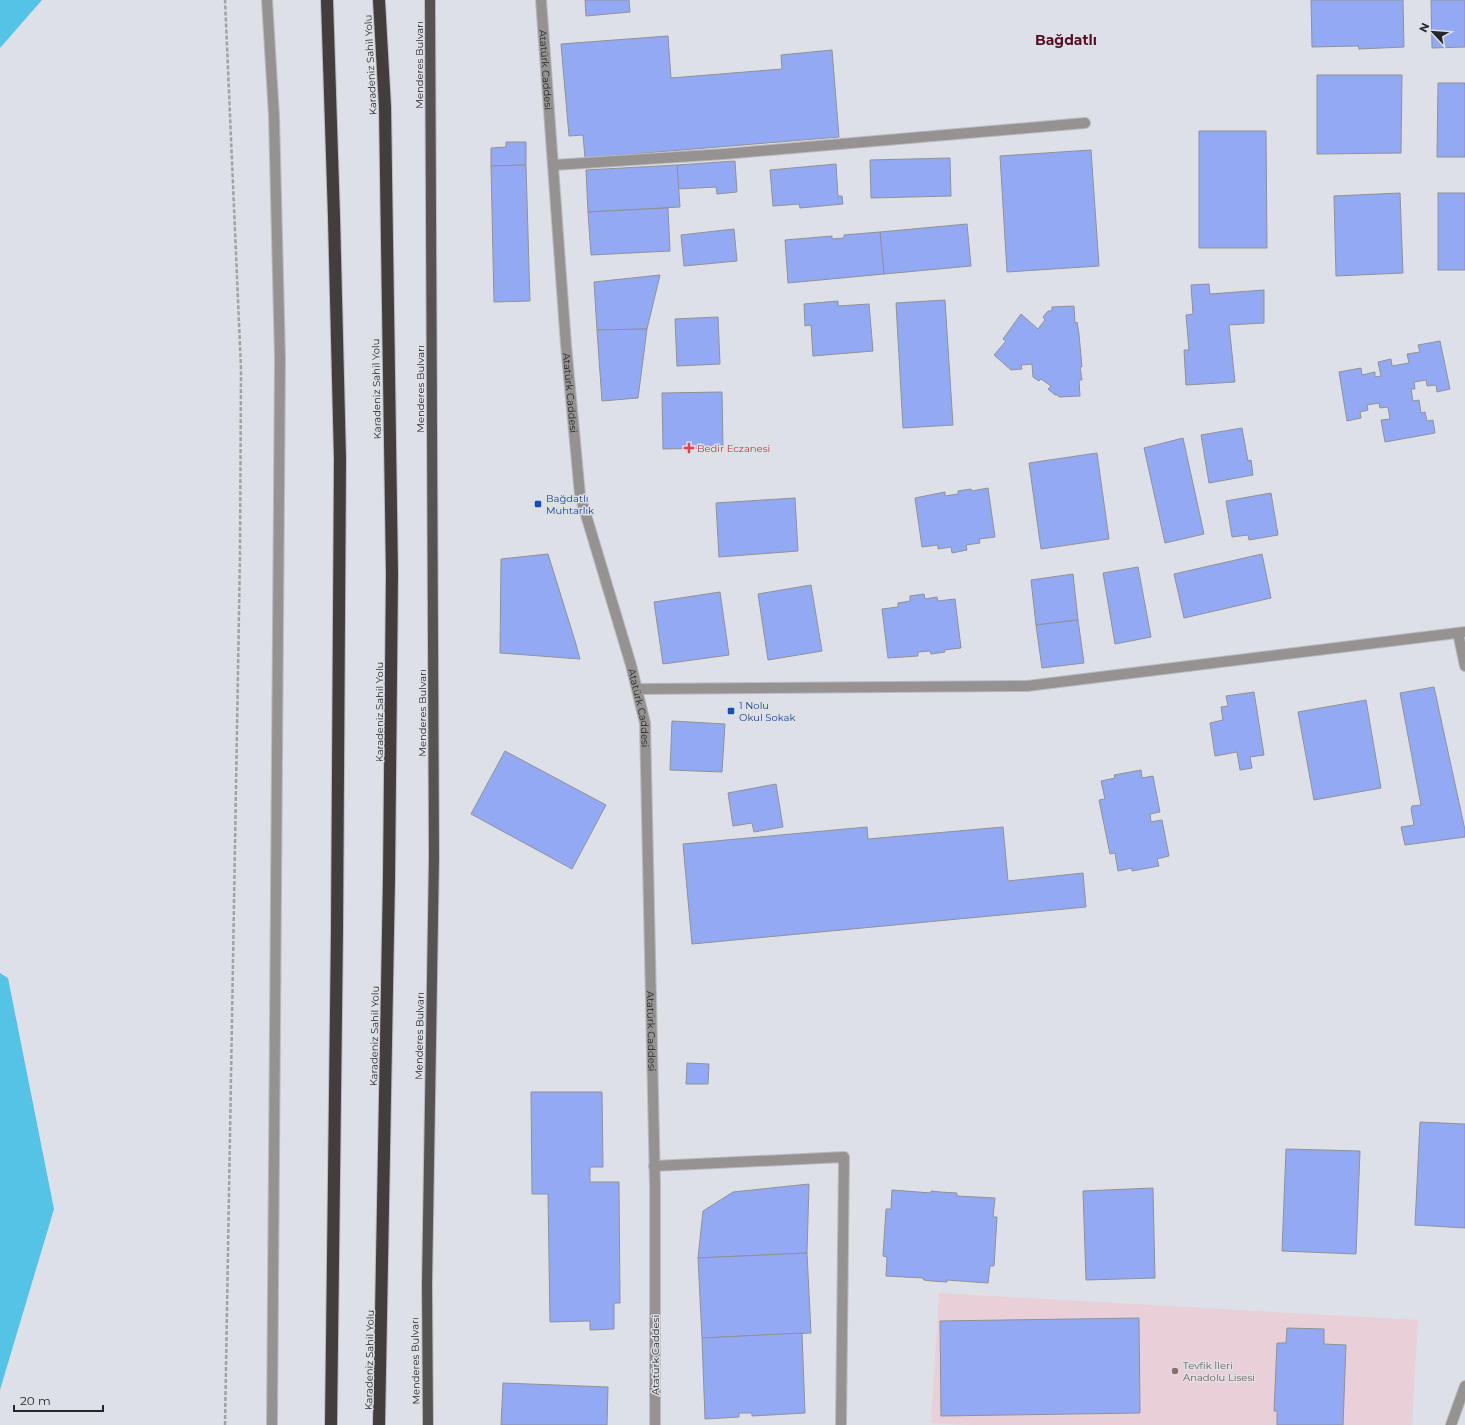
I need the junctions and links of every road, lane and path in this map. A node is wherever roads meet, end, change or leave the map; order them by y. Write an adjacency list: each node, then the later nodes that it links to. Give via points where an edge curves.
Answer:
1 (225, 0): 14 (path, via 241,385)
2 (267, 0): 15 (street, via 274,116 280,358)
3 (327, 0): 16 (highway, via 340,460)
4 (379, 0): 17 (highway, Karadeniz Sahil Yolu, via 385,107 392,574)
5 (430, 0): 18 (main road, Menderes Bulvarı, via 434,857 427,1285)
6 (541, 0): 8 (street, Atatürk Caddesi)
7 (1085, 123): 8 (street, via 732,154)
8 (554, 165): 11 (street, Atatürk Caddesi, via 566,344 580,495)
9 (1461, 633): 10 (street); 11 (street, via 1027,686)
10 (1465, 666)
11 (637, 690): 12 (street, Atatürk Caddesi, via 645,723)
12 (654, 1166): 19 (street, Atatürk Caddesi); 20 (street, via 844,1156)
13 (1465, 1386): 21 (street)
14 (225, 1425)
15 (272, 1425)
16 (331, 1425)
17 (379, 1425)
18 (428, 1425)
19 (655, 1425)
20 (841, 1425)
21 (1451, 1425)

